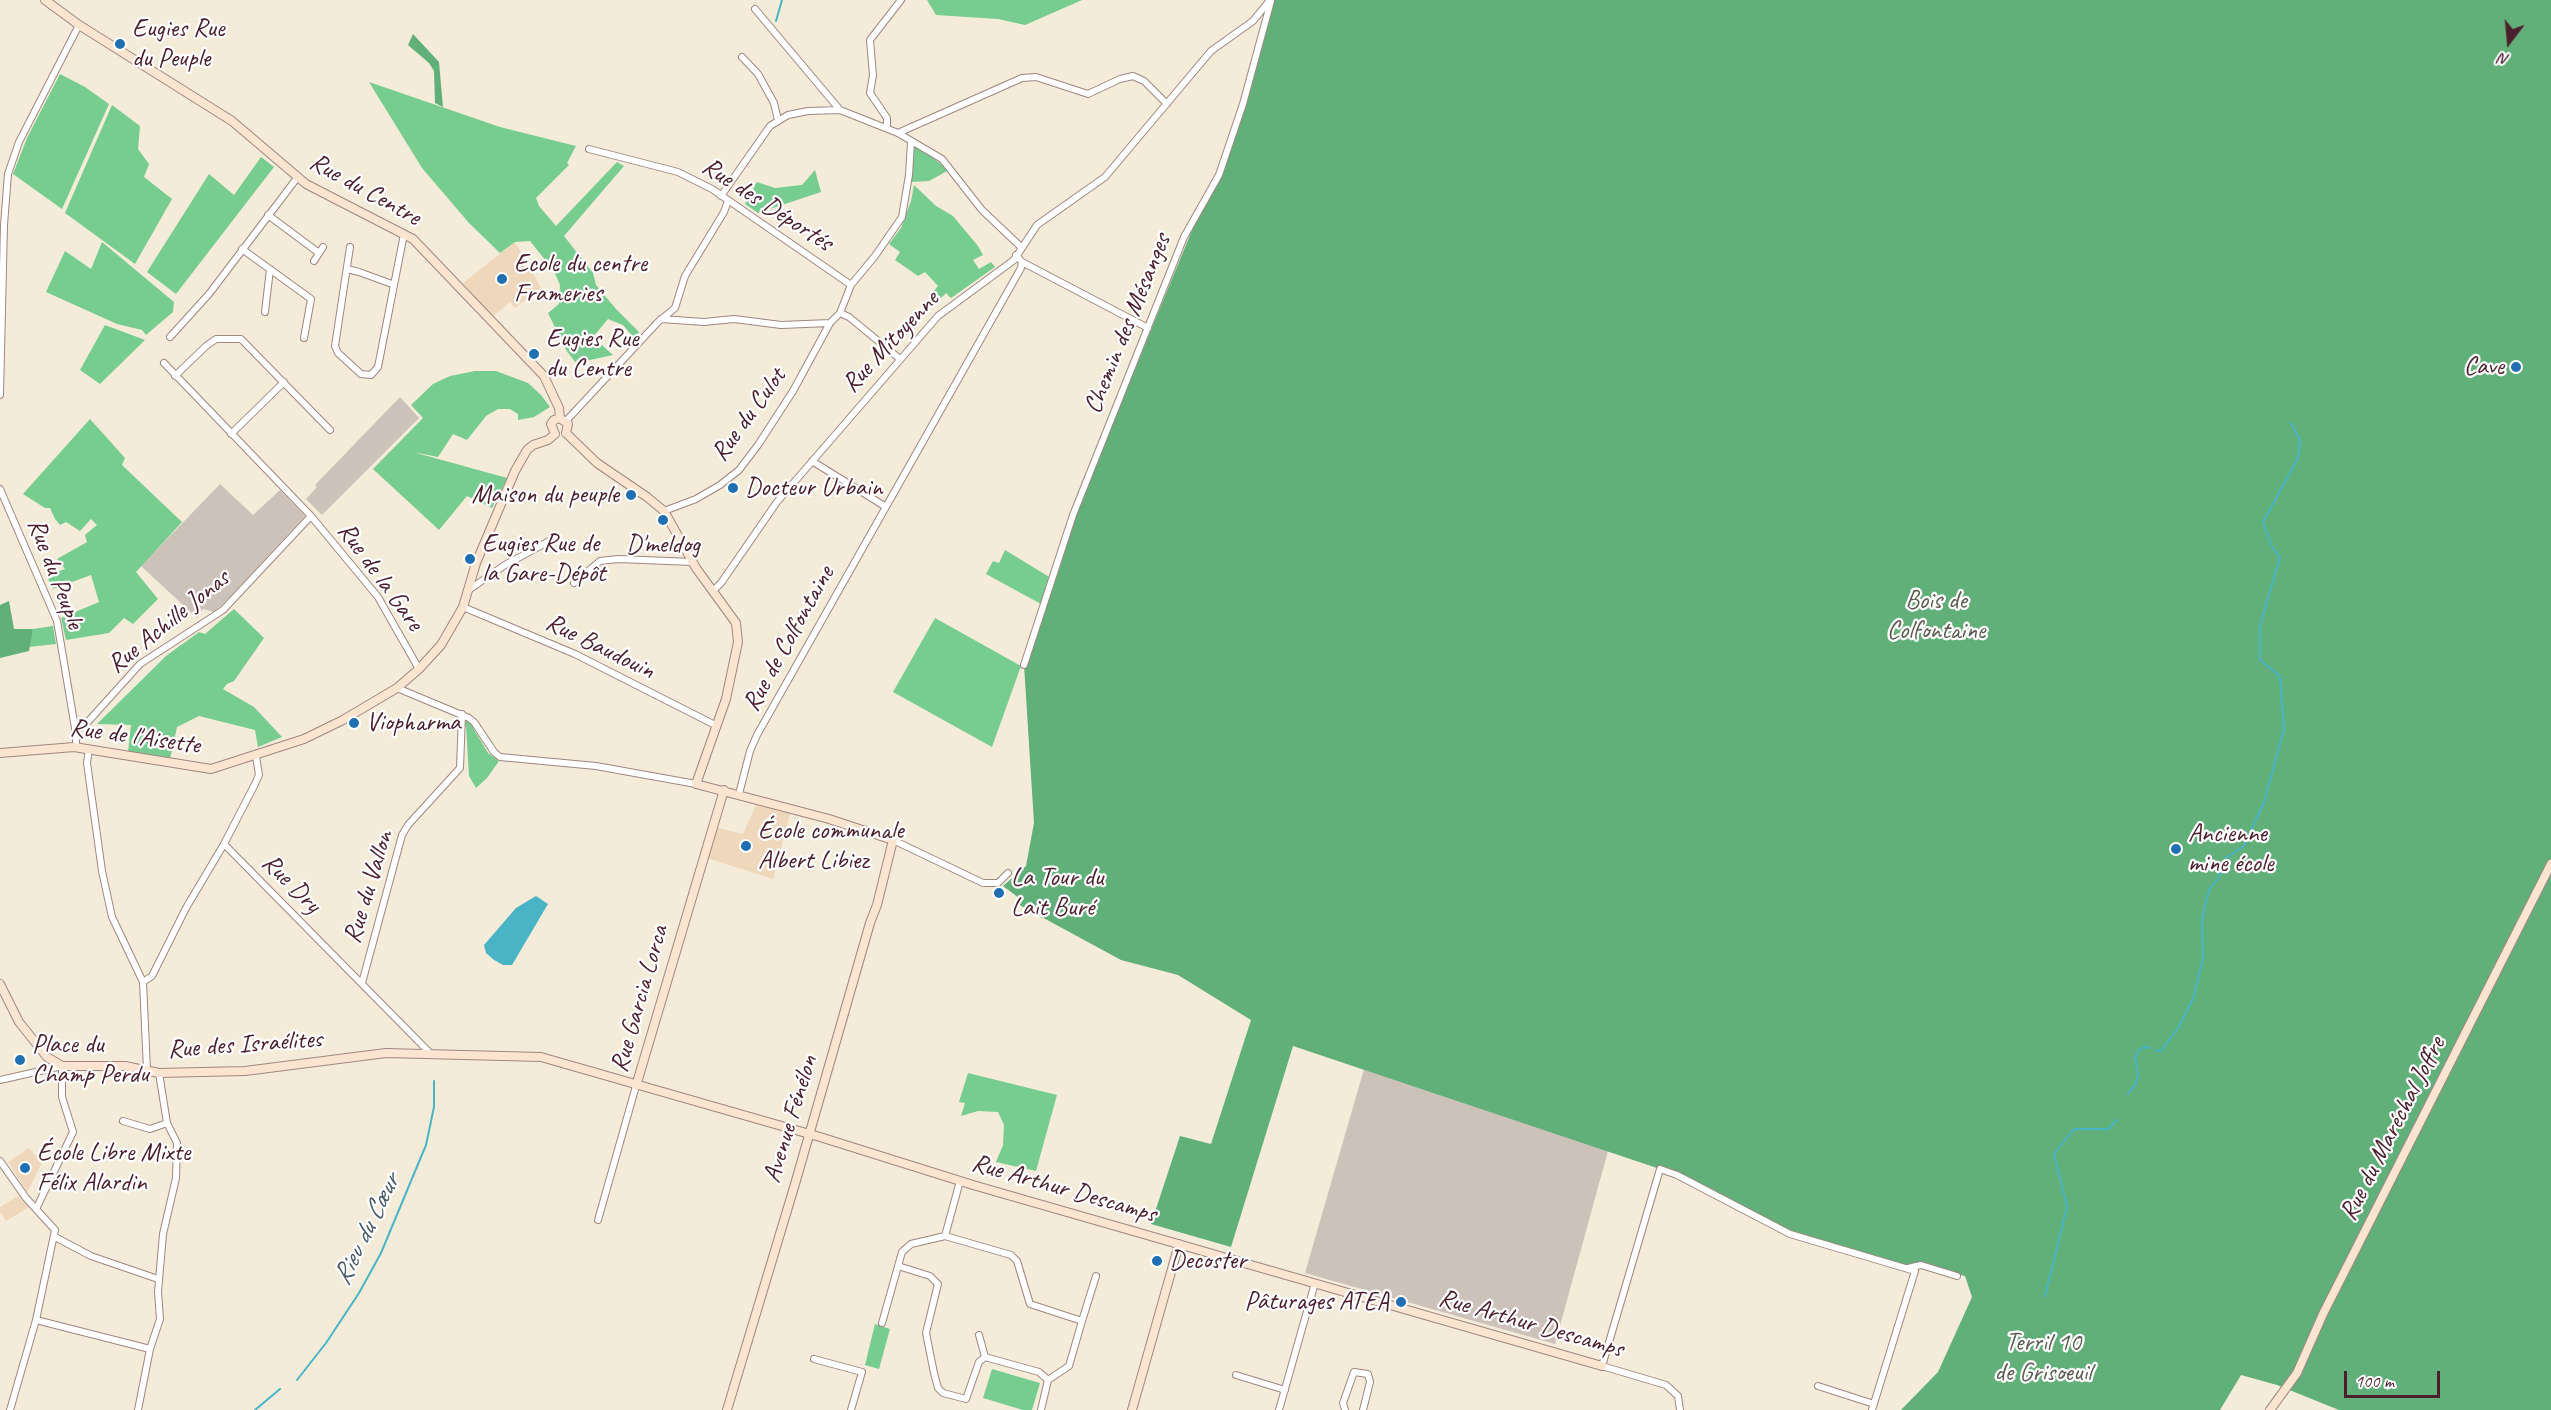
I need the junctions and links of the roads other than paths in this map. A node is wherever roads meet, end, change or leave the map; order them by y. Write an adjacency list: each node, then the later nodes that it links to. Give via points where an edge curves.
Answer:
1 (45, 0): 5 (street, Rue du Centre)
2 (901, 0): 10 (street, via 870,40 870,93 887,118)
3 (1270, 0): 7 (street, Rue Mitoyenne, via 1253,21 1211,51); 34 (street, Chemin des Mésanges, via 1244,104 1219,175 1184,237)
4 (755, 9): 8 (street)
5 (79, 25): 14 (street, Rue du Centre, via 232,121); 27 (street, via 9,166)
6 (742, 57): 9 (street, via 758,74 774,103)
7 (1167, 104): 11 (street, via 1144,81 1133,76 1088,94 1036,77 1022,78); 20 (street, Rue Mitoyenne, via 1105,177 1037,225)
8 (840, 110): 9 (street, via 808,111); 10 (street)
9 (778, 120): 15 (street)
10 (887, 128): 11 (street)
11 (898, 133): 12 (street)
12 (911, 142): 20 (street, via 948,165 982,210); 29 (street, via 902,217)
13 (588, 148): 15 (street, Rue des Déportés, via 678,172)
14 (297, 178): 17 (street); 18 (street, Rue du Centre)
15 (721, 196): 16 (street, Rue des Déportés)
16 (728, 201): 29 (street, Rue des Déportés); 32 (street, via 685,276 675,308)
17 (268, 215): 21 (street); 23 (street, via 321,250)
18 (404, 234): 28 (street); 42 (street, Rue du Centre, via 422,247 544,376)
19 (350, 247): 26 (street)
20 (1021, 247): 22 (street, Rue Mitoyenne)
21 (242, 249): 25 (street); 35 (street, via 197,309)
22 (1016, 255): 24 (street); 37 (street, Rue Mitoyenne, via 938,316)
23 (314, 261)
24 (1022, 262): 34 (street); 49 (street, Rue de Colfontaine)
25 (270, 269): 30 (street); 36 (street, via 311,299)
26 (347, 269): 28 (street); 28 (street, via 335,346 361,374 371,375 378,367)
27 (2, 274): 41 (street)
28 (392, 284)
29 (851, 285): 31 (street)
30 (265, 312)
31 (840, 313): 33 (street, Rue du Culot); 37 (street)
32 (661, 319): 33 (street, via 734,319 781,325); 42 (street)
33 (830, 323): 50 (street, Rue du Culot, via 793,392 739,470 704,494)
34 (1148, 328): 58 (street, Chemin des Mésanges, via 1064,539)
35 (170, 337)
36 (304, 338)
37 (900, 359): 47 (street, Rue Mitoyenne)
38 (164, 363): 39 (street, Rue de la Gare)
39 (175, 376): 40 (street, via 206,346 216,339 230,337 241,339); 45 (street, Rue de la Gare)
40 (284, 382): 43 (street); 45 (street)
41 (0, 395)
42 (563, 420): 44 (street, via 568,428); 46 (street, via 551,424)
43 (330, 430)
44 (566, 433): 46 (street); 50 (street, via 597,463)
45 (231, 434): 51 (street, Rue de la Gare)
46 (555, 434): 55 (street, Rue de l'Aisette, via 527,450 476,563)
47 (812, 461): 49 (street); 56 (street, Rue Mitoyenne)
48 (0, 489): 63 (street, Rue du Peuple, via 57,621)
49 (886, 507): 70 (street, Rue de Colfontaine, via 757,735)
50 (664, 512): 53 (street)
51 (311, 516): 59 (street, Rue de la Gare, via 378,597); 63 (street, Rue Achille Jonas, via 221,612 140,664)
52 (553, 539): 55 (street)
53 (693, 562): 54 (street, via 600,561); 56 (street)
54 (574, 583)
55 (470, 589): 57 (street, Rue de l'Aisette)
56 (712, 591): 62 (street, via 733,617 738,637)
57 (464, 607): 59 (street, Rue de l'Aisette, via 441,645); 62 (street, Rue Baudouin, via 575,654)
58 (1024, 665)
59 (419, 669): 60 (street, Rue de l'Aisette)
60 (397, 688): 61 (street); 67 (street, Rue de l'Aisette, via 314,734)
61 (462, 714): 68 (street, via 474,722 500,757); 76 (street, Rue du Vallon, via 460,768 402,835)
62 (717, 726): 68 (street)
63 (76, 730): 64 (street, Rue du Peuple)
64 (76, 747): 65 (street, Rue de l'Aisette); 66 (street, Rue de l'Aisette)
65 (89, 749): 67 (street, Rue de l'Aisette, via 206,769); 75 (street, via 87,763 112,917)
66 (0, 753)
67 (256, 756): 72 (street, via 259,775)
68 (696, 784): 69 (street)
69 (724, 790): 70 (street); 83 (street, Rue Garcia Lorca)
70 (739, 794): 71 (street)
71 (893, 840): 74 (street, via 983,883 998,883); 86 (street, Avenue Fénélon, via 887,872)
72 (224, 844): 75 (street, via 152,976); 76 (street, Rue Dry)
73 (2551, 864): 123 (street, Rue du Maréchal Joffre, via 2323,1314 2297,1373)
74 (1008, 873)
75 (143, 982): 80 (street)
76 (362, 983): 78 (street, Rue Dry)
77 (0, 984): 79 (street, via 19,1022 47,1057)
78 (431, 1054): 81 (street, Rue des Israélites, via 386,1053 245,1071); 83 (street, Rue Arthur Descamps, via 541,1058)
79 (62, 1066): 80 (street, Rue des Israélites); 82 (street); 89 (street, via 62,1097 73,1132)
80 (147, 1070): 81 (street, Rue des Israélites)
81 (159, 1073): 85 (street)
82 (0, 1080)
83 (636, 1086): 86 (street, Rue Arthur Descamps); 90 (street, Rue Garcia Lorca)
84 (123, 1121): 85 (street, via 150,1129)
85 (167, 1123): 98 (street, via 177,1143 176,1178)
86 (809, 1134): 88 (street, Rue Arthur Descamps); 115 (street, Avenue Fénélon)
87 (0, 1161): 89 (street)
88 (960, 1181): 91 (street); 93 (street, Rue Arthur Descamps)
89 (37, 1207): 92 (street, via 55,1230)
90 (598, 1220)
91 (945, 1236): 94 (street, via 907,1246); 101 (street, via 1011,1255 1017,1261 1030,1304)
92 (55, 1237): 98 (street, via 91,1256); 100 (street)
93 (1179, 1244): 99 (street, Rue Arthur Descamps); 118 (street)
94 (898, 1266): 102 (street); 105 (street, via 930,1276 938,1284 926,1333 940,1391 966,1399 979,1362)
95 (1905, 1268): 97 (street, via 1921,1265); 107 (street, via 1790,1234 1660,1169); 112 (street, via 1915,1271)
96 (1096, 1276): 101 (street)
97 (1957, 1276)
98 (158, 1279): 104 (street, via 160,1318)
99 (1314, 1283): 107 (street, Rue Arthur Descamps); 111 (street)
100 (36, 1320): 104 (street); 113 (street)
101 (1082, 1321): 109 (street, via 1069,1366)
102 (882, 1323)
103 (979, 1335): 105 (street)
104 (150, 1349): 114 (street)
105 (985, 1357): 109 (street, via 1039,1372)
106 (814, 1359): 116 (street, via 862,1372)
107 (1602, 1366): 122 (street, Rue Arthur Descamps, via 1666,1385 1678,1396)
108 (1236, 1375): 111 (street)
109 (1048, 1380): 117 (street)
110 (1818, 1386): 112 (street)
111 (1285, 1390): 119 (street)
112 (1873, 1407)
113 (10, 1410)
114 (138, 1410)
115 (727, 1410)
116 (851, 1410)
117 (1041, 1410)
118 (1132, 1410)
119 (1279, 1410)
120 (1345, 1410): 121 (street, via 1343,1403 1354,1372 1368,1374 1370,1382)
121 (1363, 1410)
122 (1680, 1410)
123 (2270, 1410)

